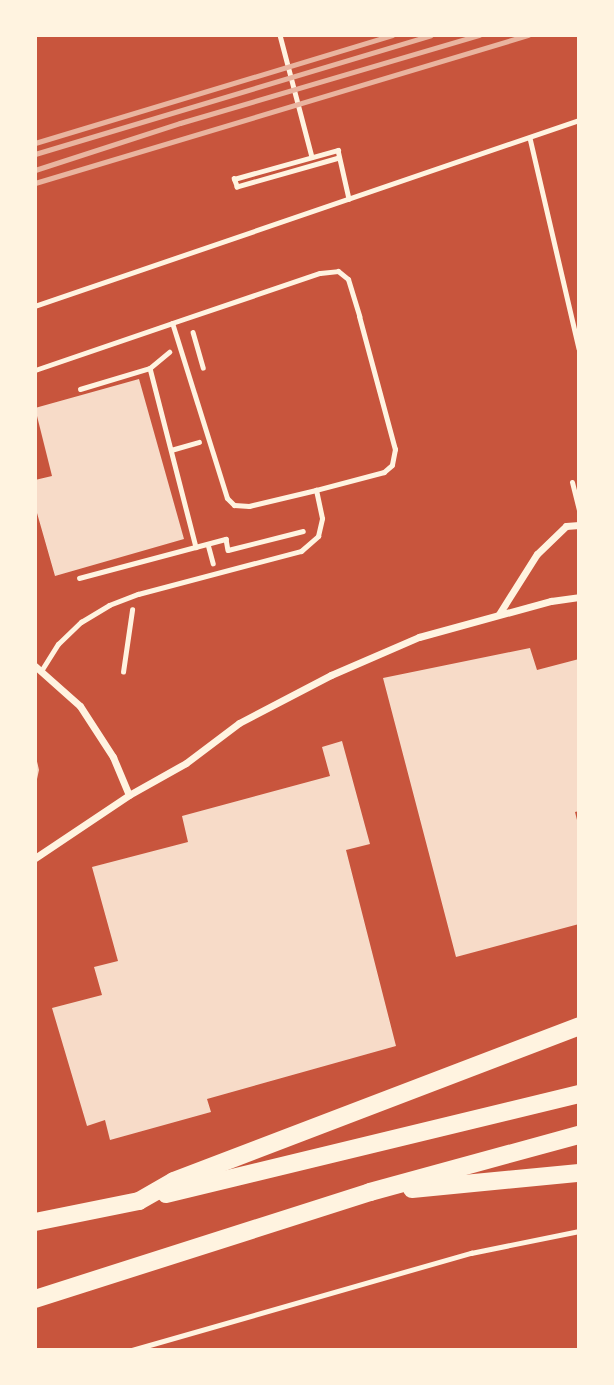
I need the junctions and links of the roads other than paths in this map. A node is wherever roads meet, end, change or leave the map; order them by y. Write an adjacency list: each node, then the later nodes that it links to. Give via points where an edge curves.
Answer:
1 (172, 323): 2 (lane); 4 (lane, via 230,502 244,507); 4 (lane, via 327,271 345,276 396,454 384,472)
2 (35, 370)
3 (572, 481): 5 (lane)
4 (316, 490): 9 (lane, via 322,518 311,544 289,556 109,605 81,622)
5 (579, 510)
6 (579, 525): 8 (street, via 566,526 537,554)
7 (579, 597): 8 (street)
8 (498, 614): 10 (street, via 419,637 331,675 239,723 186,763)
9 (38, 668): 10 (street, via 80,706 113,757)
10 (129, 795): 11 (street)
11 (35, 858)
12 (579, 1026): 17 (main road, via 174,1181)
13 (579, 1094): 17 (main road)
14 (579, 1135): 16 (main road)
15 (579, 1173): 16 (main road)
16 (370, 1192): 19 (main road)
17 (139, 1200): 18 (main road)
18 (35, 1222)
19 (35, 1299)

